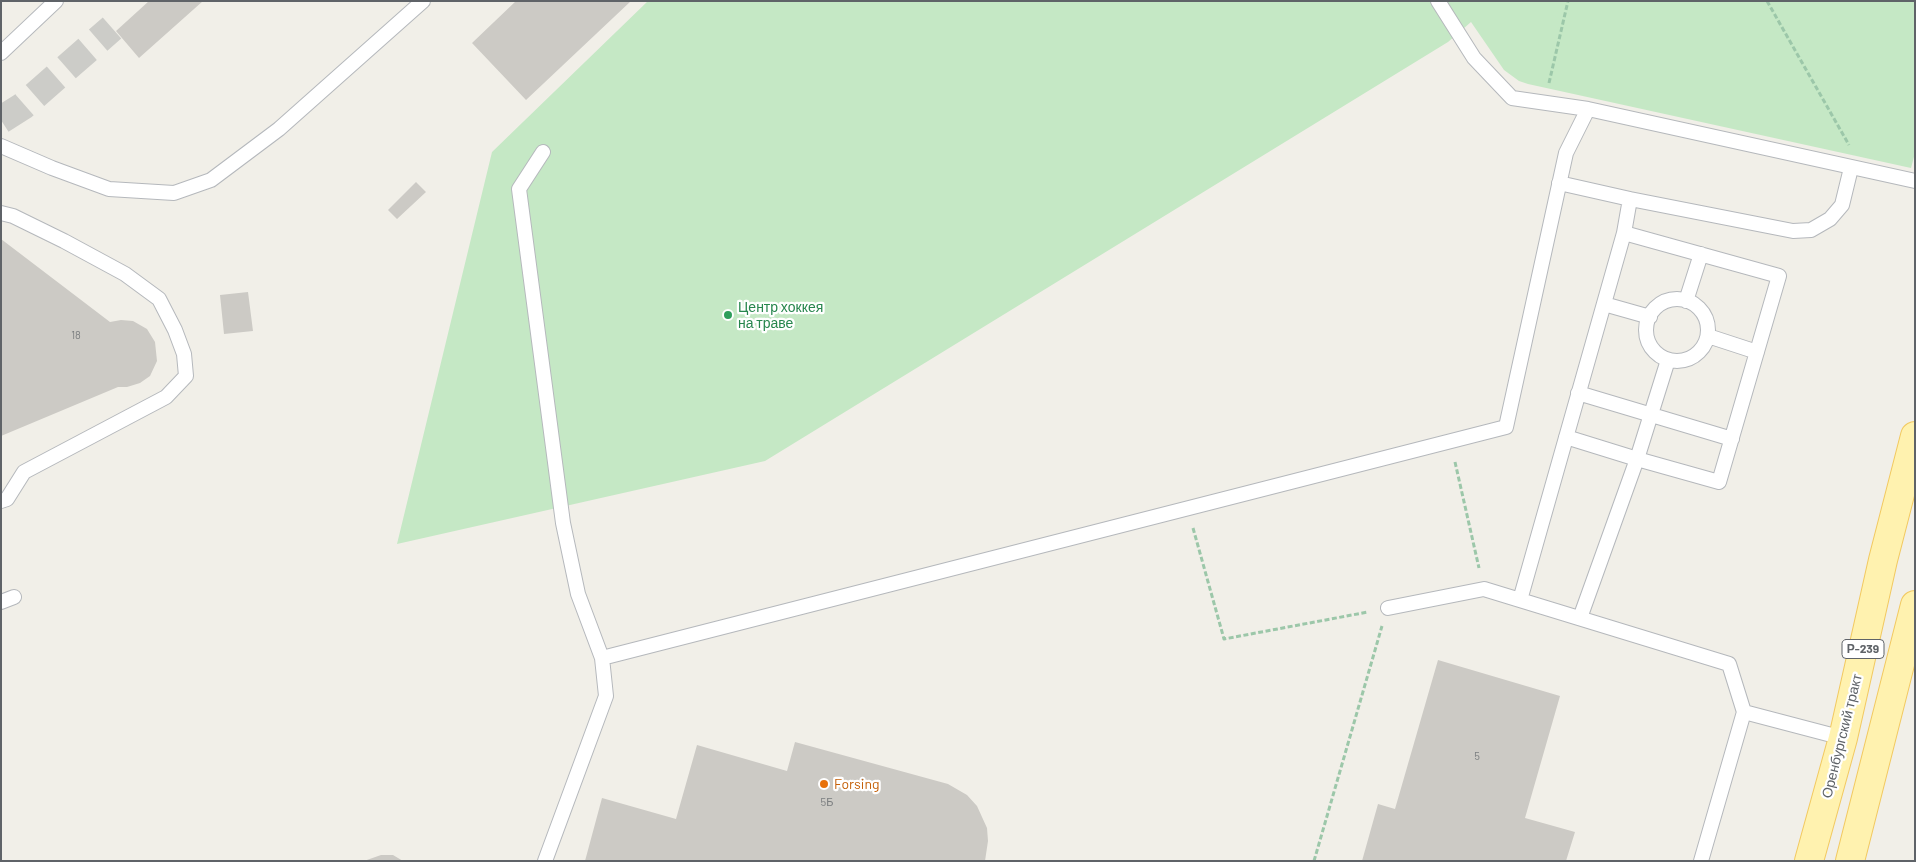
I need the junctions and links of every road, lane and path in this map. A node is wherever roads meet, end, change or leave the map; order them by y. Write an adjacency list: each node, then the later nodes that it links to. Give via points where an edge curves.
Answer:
1 (56, 1): 6 (lane)
2 (422, 1): 9 (lane, via 279,129 211,180 174,193 109,189)
3 (1438, 1): 7 (lane, via 1474,58 1512,98)
4 (1568, 1): 7 (path)
5 (1766, 1): 10 (path, via 1849,145)
6 (1, 53)
7 (1544, 104): 8 (lane)
8 (1588, 110): 12 (lane); 14 (lane, via 1566,154)
9 (1, 146)
10 (1857, 150)
11 (543, 152): 41 (lane, via 518,189 563,523 578,594)
12 (1851, 168): 13 (lane); 15 (lane, via 1842,205 1830,219 1811,230 1793,231)
13 (1915, 181)
14 (1559, 182): 15 (lane); 30 (lane, via 1506,427)
15 (1630, 199): 17 (lane)
16 (1, 213): 32 (lane, via 64,241 125,274 159,299 176,330 184,354 186,376 166,397 24,472 7,499)
17 (1624, 232): 18 (lane); 20 (lane)
18 (1701, 254): 19 (lane); 23 (lane, via 1779,276)
19 (1686, 301): 21 (lane, via 1672,299 1656,307); 22 (lane, via 1704,313 1710,330)
20 (1604, 304): 21 (lane); 25 (lane)
21 (1650, 317): 24 (lane, via 1646,322 1647,340 1657,355)
22 (1708, 336): 23 (lane); 24 (lane, via 1704,348 1691,360)
23 (1757, 352): 29 (lane)
24 (1668, 360): 26 (lane)
25 (1578, 393): 26 (lane); 27 (lane)
26 (1651, 414): 29 (lane); 31 (lane)
27 (1566, 436): 31 (lane); 36 (lane)
28 (1915, 436): 43 (main road, Оренбургский тракт / Р-239)
29 (1732, 439): 31 (lane, via 1719,482)
30 (1450, 442): 33 (lane); 34 (path)
31 (1637, 458): 40 (lane)
32 (1, 502)
33 (1188, 509): 39 (path, via 1224,639); 41 (lane)
34 (1484, 589): 36 (lane); 39 (lane)
35 (14, 596): 37 (lane)
36 (1520, 600): 40 (lane)
37 (1, 602)
38 (1915, 605): 48 (main road, Р-239)
39 (1388, 608): 45 (path)
40 (1580, 618): 42 (lane, via 1729,664)
41 (602, 658): 44 (lane, via 606,696)
42 (1744, 712): 43 (lane); 46 (lane)
43 (1843, 738): 47 (main road, Оренбургский тракт / Р-239)
44 (545, 861)
45 (1314, 861)
46 (1702, 861)
47 (1809, 861)
48 (1850, 861)

